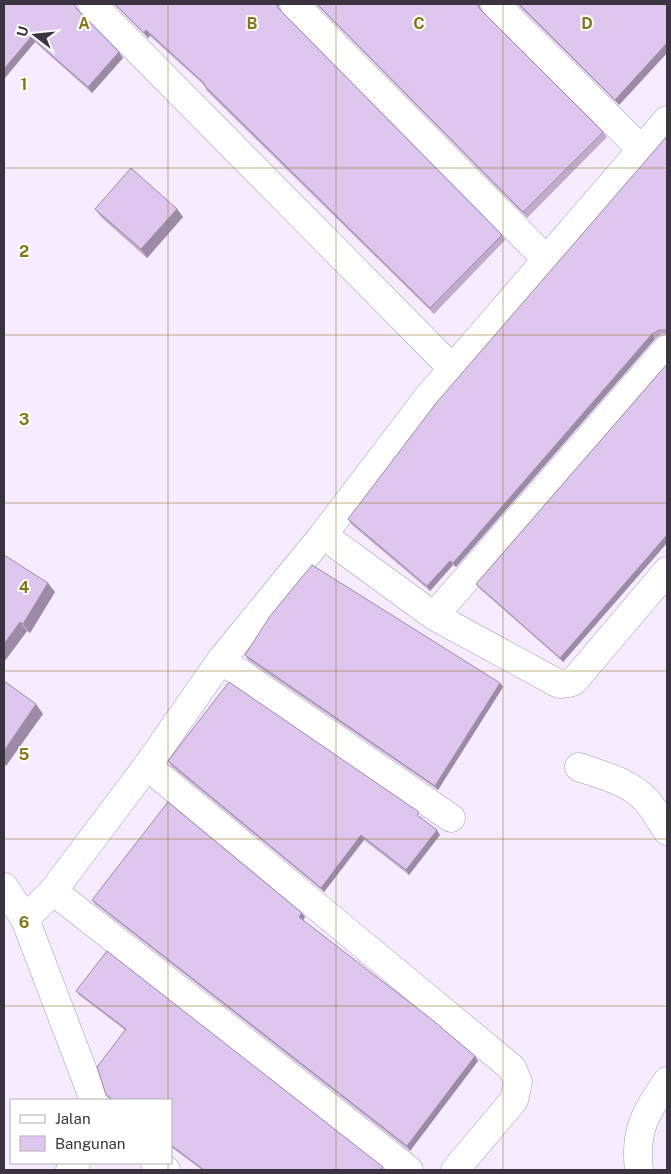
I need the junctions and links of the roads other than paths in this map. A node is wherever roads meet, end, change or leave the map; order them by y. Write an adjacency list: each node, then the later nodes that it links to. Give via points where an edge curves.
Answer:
1 (92, 4): 8 (street)
2 (294, 4): 6 (street)
3 (495, 4): 5 (street)
4 (667, 120): 5 (street)
5 (642, 150): 6 (street)
6 (547, 260): 8 (street)
7 (667, 349): 11 (street)
8 (452, 368): 9 (street)
9 (323, 535): 11 (street); 12 (street)
10 (667, 571): 11 (street, via 569,683 555,683)
11 (434, 616)
12 (221, 660): 13 (street); 15 (street)
13 (147, 766): 18 (street); 23 (street, via 512,1068 518,1082 514,1100)
14 (579, 767): 16 (street, via 636,791)
15 (451, 818)
16 (667, 831)
17 (4, 887): 19 (street)
18 (52, 891): 19 (street); 22 (street)
19 (25, 919): 21 (street)
20 (667, 1080): 24 (street, via 647,1113 639,1134)
21 (94, 1099)
22 (409, 1170)
23 (455, 1170)
24 (639, 1170)

